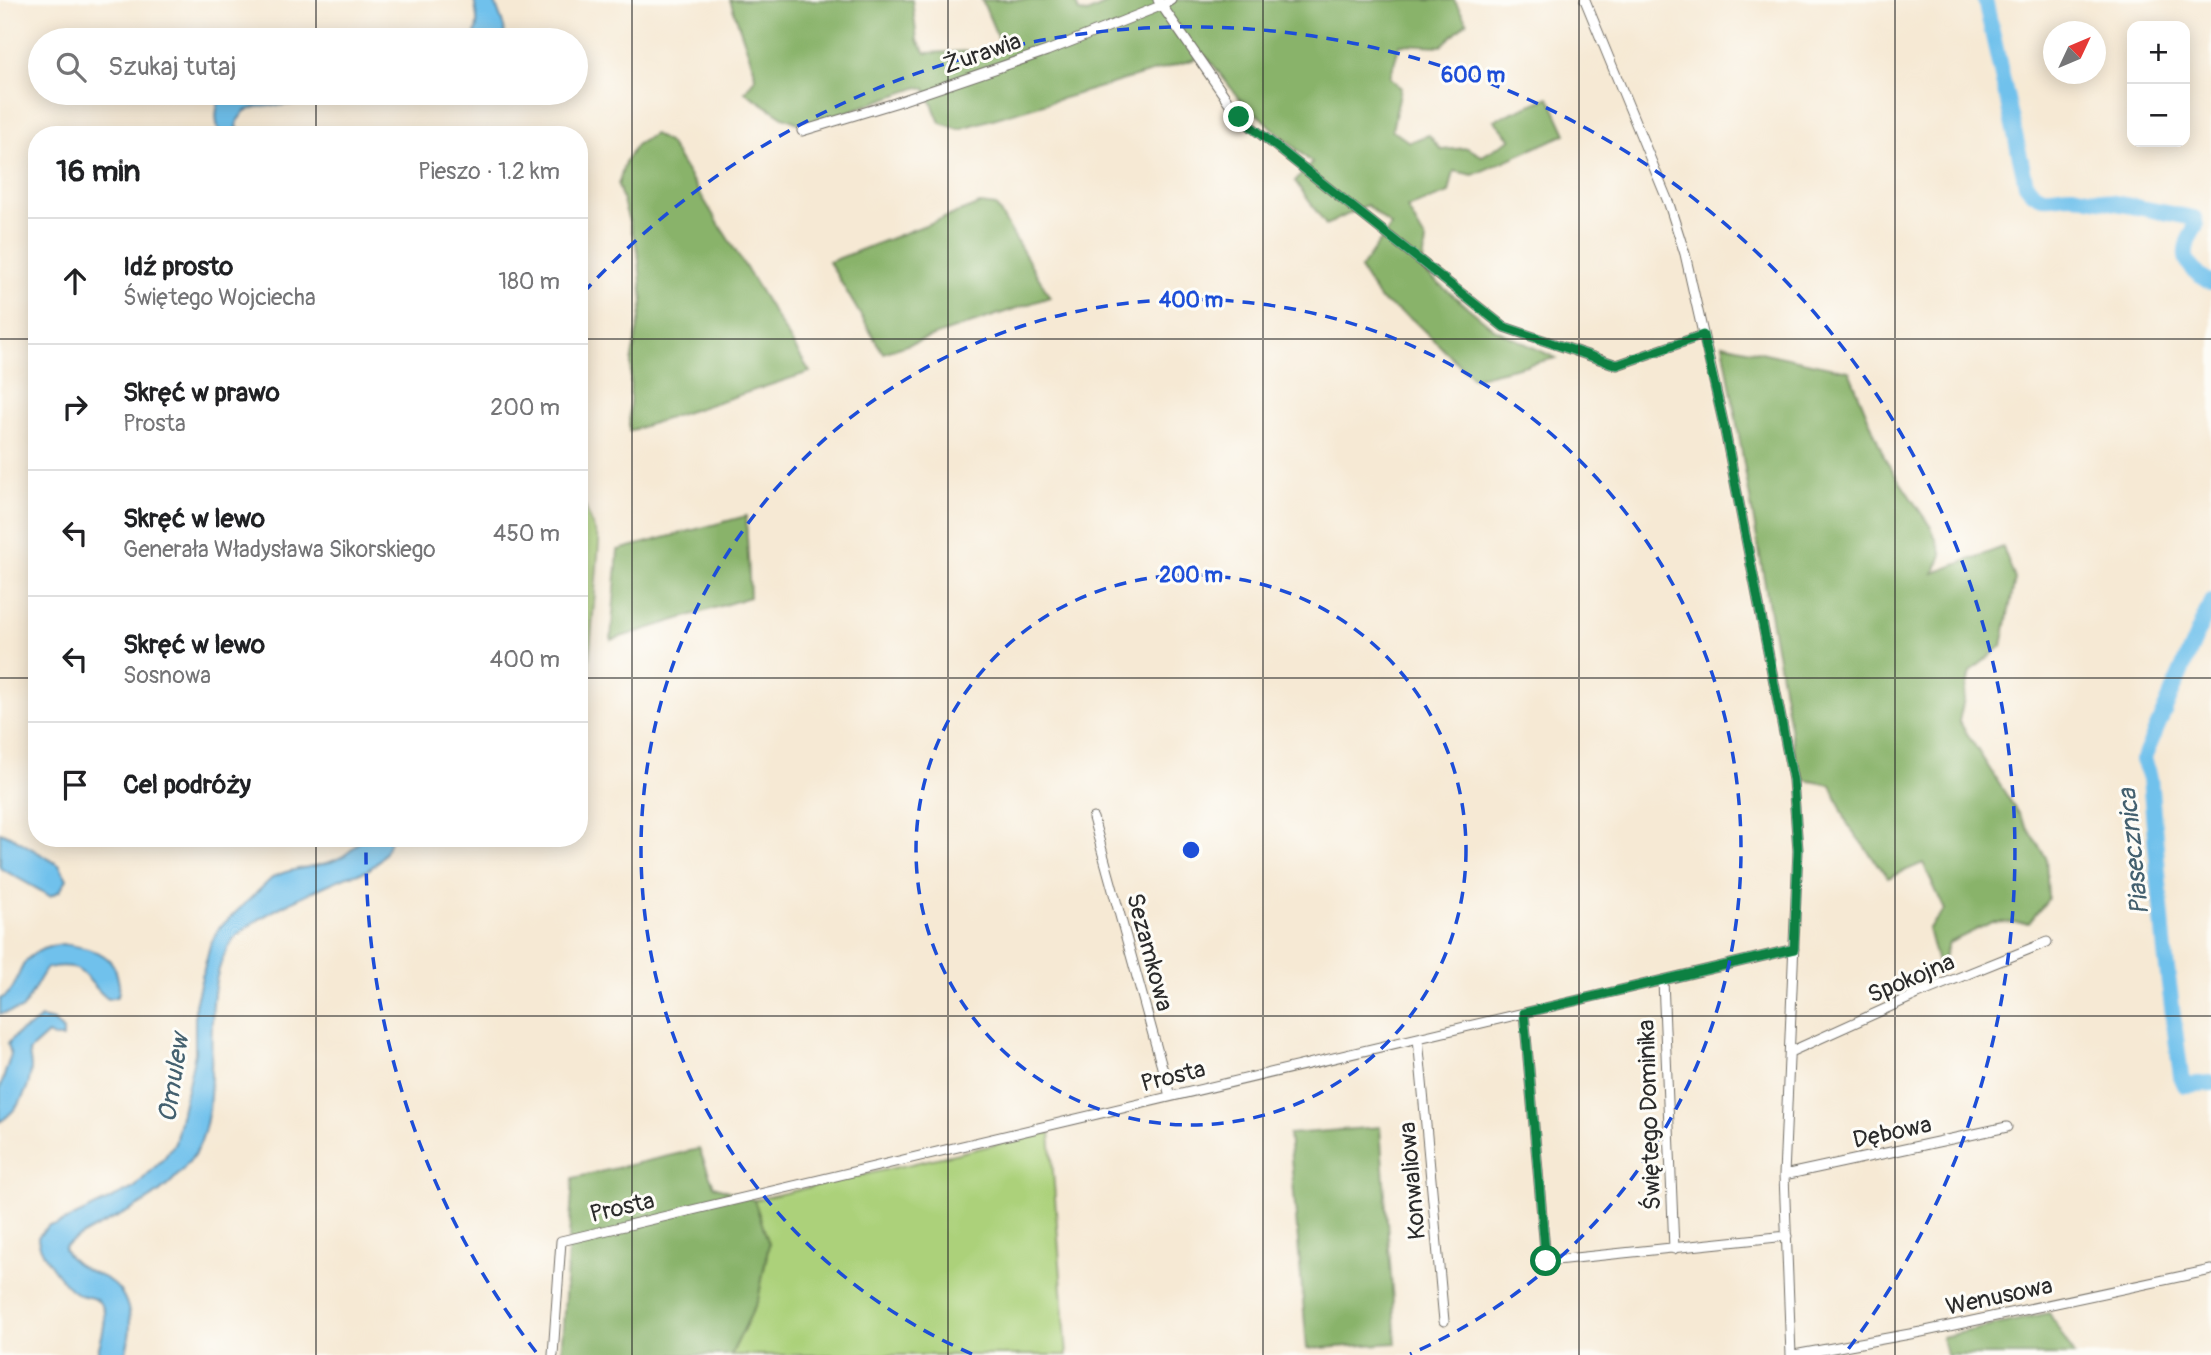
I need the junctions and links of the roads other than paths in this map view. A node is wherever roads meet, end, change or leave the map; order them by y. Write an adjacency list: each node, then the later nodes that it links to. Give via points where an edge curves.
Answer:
1 (1585, 0): 4 (street, via 1669,204)
2 (1164, 2): 3 (street, Żurawia, via 1034,55); 4 (street, via 1239,117 1504,327 1617,365)
3 (802, 131)
4 (1703, 335): 7 (street, via 1793,780 1798,850)
5 (1093, 818): 12 (street, Sezamkowa)
6 (2047, 942): 11 (street, Spokojna)
7 (1794, 949): 8 (street, Prosta); 11 (street)
8 (1663, 980): 9 (street, Prosta); 16 (street, Świętego Dominika)
9 (1524, 1013): 10 (street, Prosta); 16 (street, via 1546,1261)
10 (1418, 1038): 12 (street, Prosta); 18 (street, Konwaliowa)
11 (1790, 1052): 14 (street)
12 (1170, 1096): 19 (street, Prosta, via 561,1241)
13 (2007, 1126): 14 (street, Dębowa)
14 (1784, 1175): 15 (street)
15 (1787, 1236): 16 (street); 20 (street)
16 (1674, 1249)
17 (2211, 1270): 20 (street, Wenusowa)
18 (1444, 1321)
19 (553, 1355)
20 (1793, 1355)

